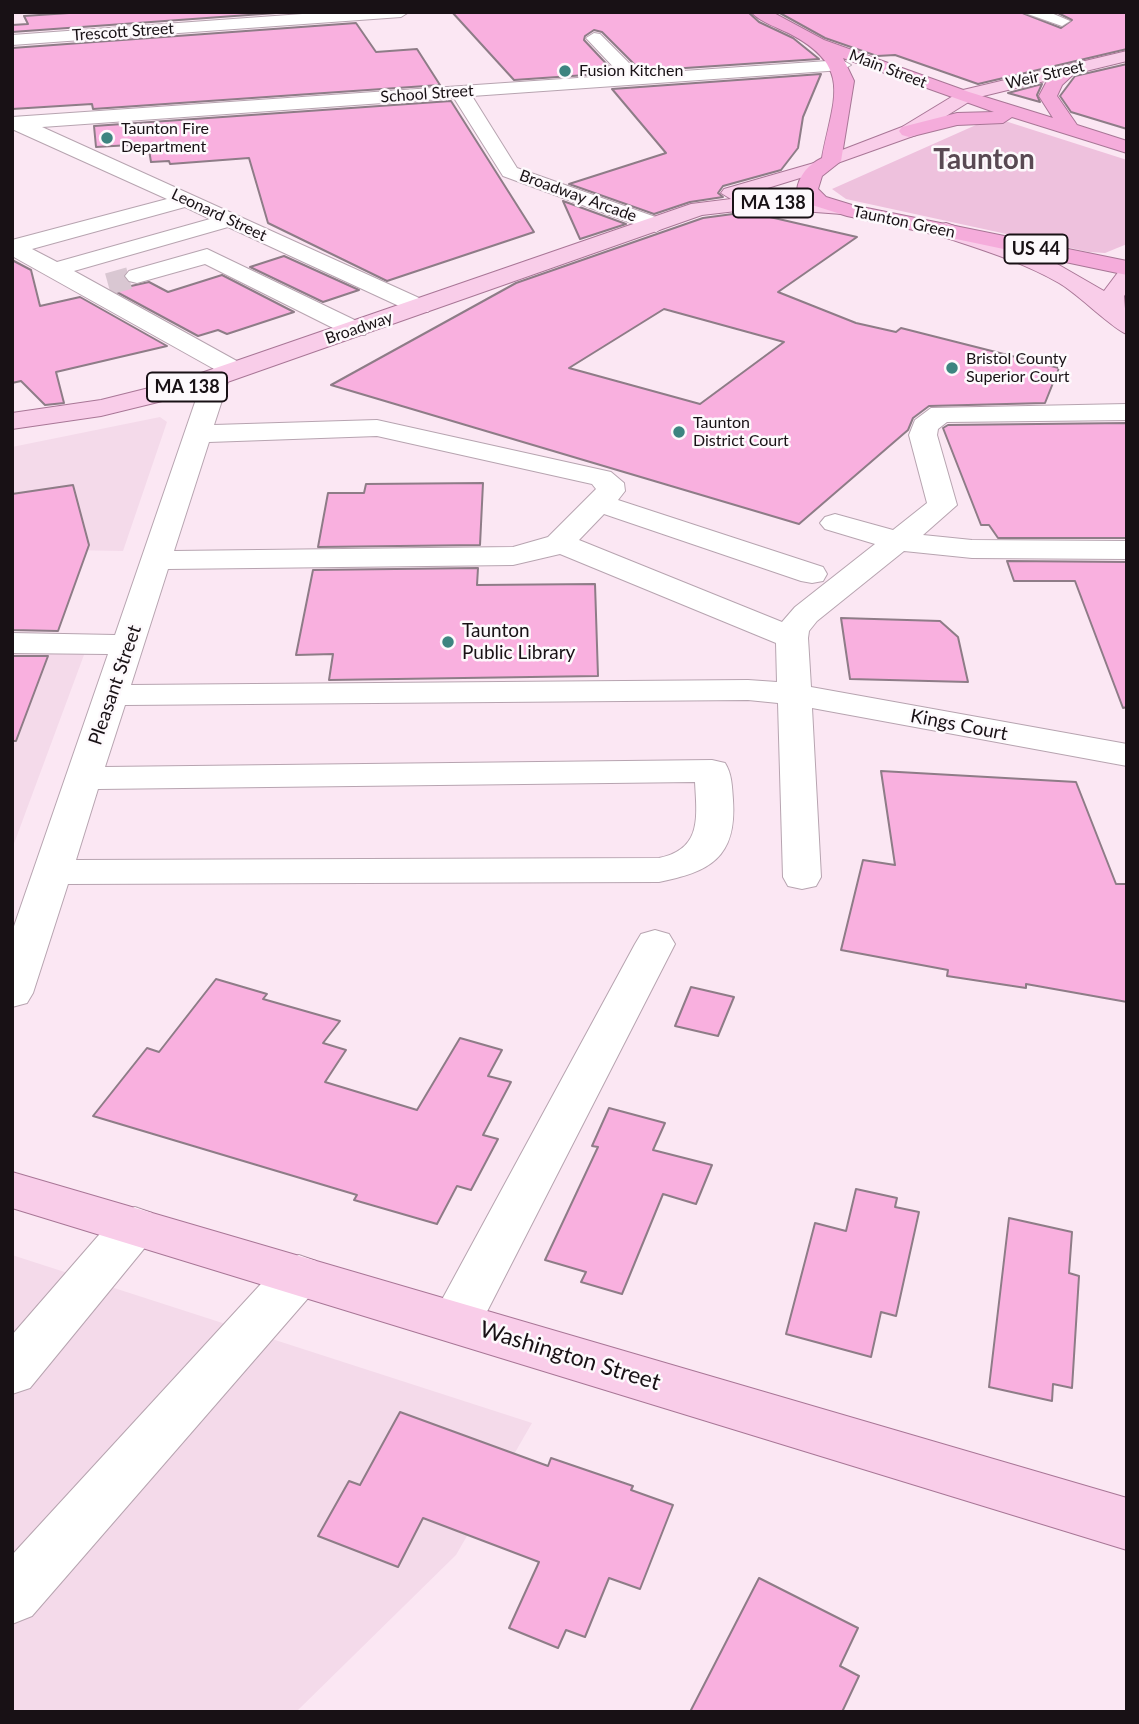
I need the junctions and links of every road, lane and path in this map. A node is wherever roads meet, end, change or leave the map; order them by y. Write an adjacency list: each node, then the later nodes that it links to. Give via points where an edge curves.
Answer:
1 (401, 12): 6 (street, Trescott Street)
2 (759, 12): 7 (highway, Main Street)
3 (1030, 12): 4 (street)
4 (1062, 21)
5 (594, 38): 11 (street)
6 (12, 40)
7 (813, 41): 9 (highway, Main Street); 12 (highway, Main Street)
8 (1127, 56): 10 (main road, Weir Street / MA 138)
9 (842, 65): 11 (street, School Street); 12 (highway); 19 (highway, Main Street / US 44, via 845,81)
10 (1069, 70): 14 (main road, Weir Street / MA 138); 16 (highway, via 1054,83 1048,96)
11 (635, 79): 13 (street, School Street)
12 (919, 80): 14 (highway, Main Street)
13 (460, 92): 15 (street, School Street); 26 (street, Broadway Arcade, via 510,172)
14 (963, 96): 16 (highway); 17 (main road, MA 138)
15 (15, 123): 20 (street, Leonard Street)
16 (1071, 130): 17 (highway, via 992,116 944,121); 18 (highway)
17 (909, 131): 19 (main road, MA 138)
18 (1127, 147)
19 (825, 164): 23 (main road, Broadway / MA 138, via 737,190); 24 (highway, Taunton Green / US 44, via 808,182 807,190 819,201)
20 (157, 187): 21 (street, Leonard Street); 22 (street)
21 (186, 200): 25 (street, Leonard Street); 32 (street, via 13,247)
22 (91, 204)
23 (699, 209): 24 (main road, Broadway / MA 138, via 762,202); 26 (main road, Broadway / MA 138)
24 (847, 210): 27 (highway, Taunton Green / US 44)
25 (230, 220): 28 (street); 29 (street, Leonard Street)
26 (656, 225): 35 (main road, Broadway / MA 138)
27 (946, 230): 31 (highway, Taunton Green / US 44); 36 (main road, via 1047,269)
28 (169, 237): 30 (street); 32 (street)
29 (267, 237): 30 (street); 35 (street, Leonard Street)
30 (207, 256): 33 (street); 37 (street)
31 (1127, 268)
32 (53, 270): 38 (street, via 97,287)
33 (137, 276)
34 (1127, 276): 36 (main road, via 1112,296)
35 (420, 307): 37 (main road, Broadway / MA 138)
36 (1120, 318)
37 (356, 330): 38 (main road, Broadway / MA 138)
38 (226, 373): 40 (main road, Broadway / MA 138, via 111,405); 41 (street, Pleasant Street)
39 (1127, 412): 44 (street, via 940,414 925,426 923,435 942,505)
40 (12, 421)
41 (198, 434): 42 (street, via 377,428 601,478 612,487); 47 (street, Pleasant Street)
42 (599, 503): 45 (street); 48 (street)
43 (835, 523): 44 (street)
44 (899, 541): 46 (street, via 988,550); 49 (street, via 806,614 793,629)
45 (559, 543): 47 (street, via 513,556); 49 (street)
46 (1127, 550)
47 (156, 560): 51 (street, Pleasant Street)
48 (812, 574)
49 (792, 638): 52 (street)
50 (12, 643): 51 (street)
51 (128, 645): 53 (street, Pleasant Street)
52 (792, 694): 53 (street, Kings Court, via 704,689); 54 (street, Kings Court); 57 (street)
53 (111, 695): 55 (street, Pleasant Street)
54 (1127, 755)
55 (84, 778): 56 (street, Pleasant Street); 56 (street, via 712,771 716,820 706,850 692,862 659,870)
56 (53, 872): 59 (street, Pleasant Street)
57 (802, 877)
58 (655, 944): 63 (street)
59 (12, 993)
60 (12, 1190): 61 (main road, Washington Street)
61 (135, 1226): 62 (main road, Washington Street); 64 (street)
62 (299, 1275): 63 (main road, Washington Street); 66 (street)
63 (456, 1322): 65 (main road, Washington Street)
64 (12, 1372)
65 (1127, 1524)
66 (12, 1597)

